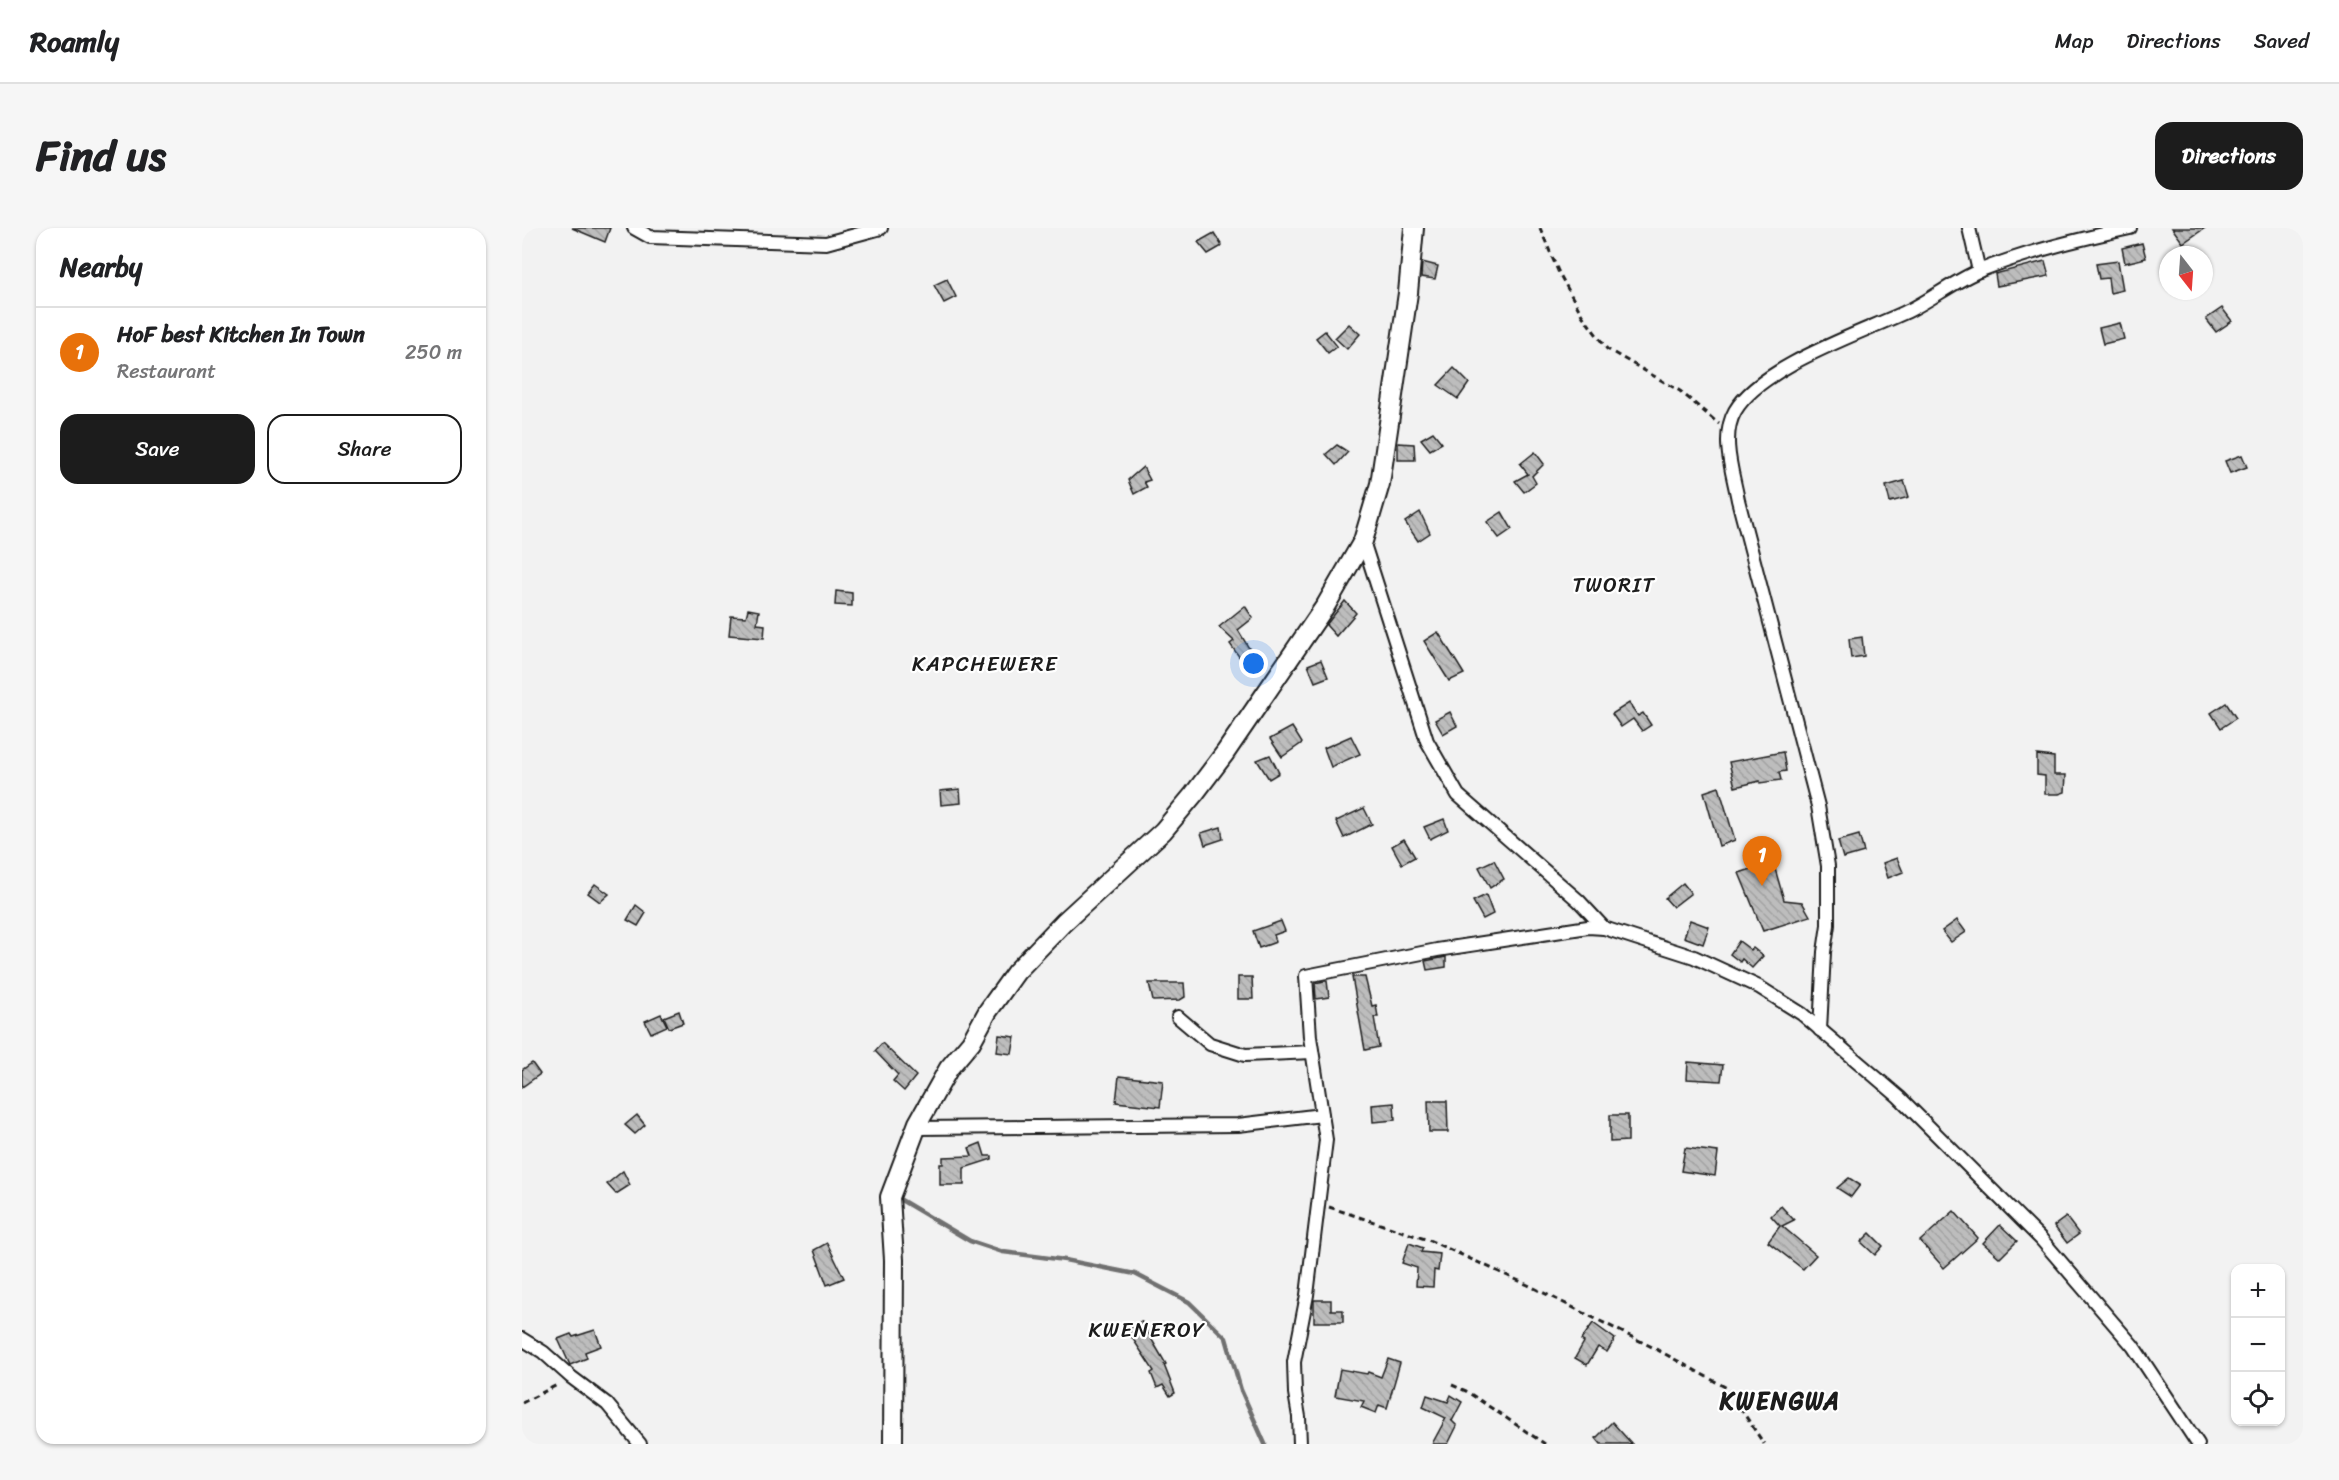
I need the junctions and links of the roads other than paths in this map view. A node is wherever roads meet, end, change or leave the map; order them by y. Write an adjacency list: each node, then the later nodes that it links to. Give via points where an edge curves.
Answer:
1 (634, 228): 2 (street, via 651,237 826,243)
2 (881, 228)
3 (1414, 228): 7 (street, via 1380,484)
4 (1968, 228): 6 (street)
5 (2130, 228): 6 (street, via 2050,246)
6 (1979, 271): 10 (street, via 1912,309 1816,352 1765,380 1745,396 1728,429 1738,500 1818,806 1828,866)
7 (1363, 541): 8 (street, via 1426,741 1443,772 1458,795 1579,901); 13 (street, via 1326,605 1219,761 1163,831 1016,972 971,1042 949,1068)
8 (1604, 928): 10 (street, via 1694,957 1760,987); 11 (street, via 1588,927 1437,950 1306,976)
9 (1178, 1017): 11 (street, via 1210,1044 1245,1055)
10 (1820, 1030): 18 (street, via 1899,1097 2041,1239 2133,1346)
11 (1312, 1052): 12 (street)
12 (1322, 1115): 13 (street, via 1238,1125); 17 (street, via 1326,1140 1307,1295 1294,1362)
13 (916, 1128): 16 (street, via 890,1197 894,1260)
14 (522, 1339): 15 (street, via 607,1404)
15 (640, 1444)
16 (893, 1444)
17 (1300, 1444)
18 (2198, 1444)

